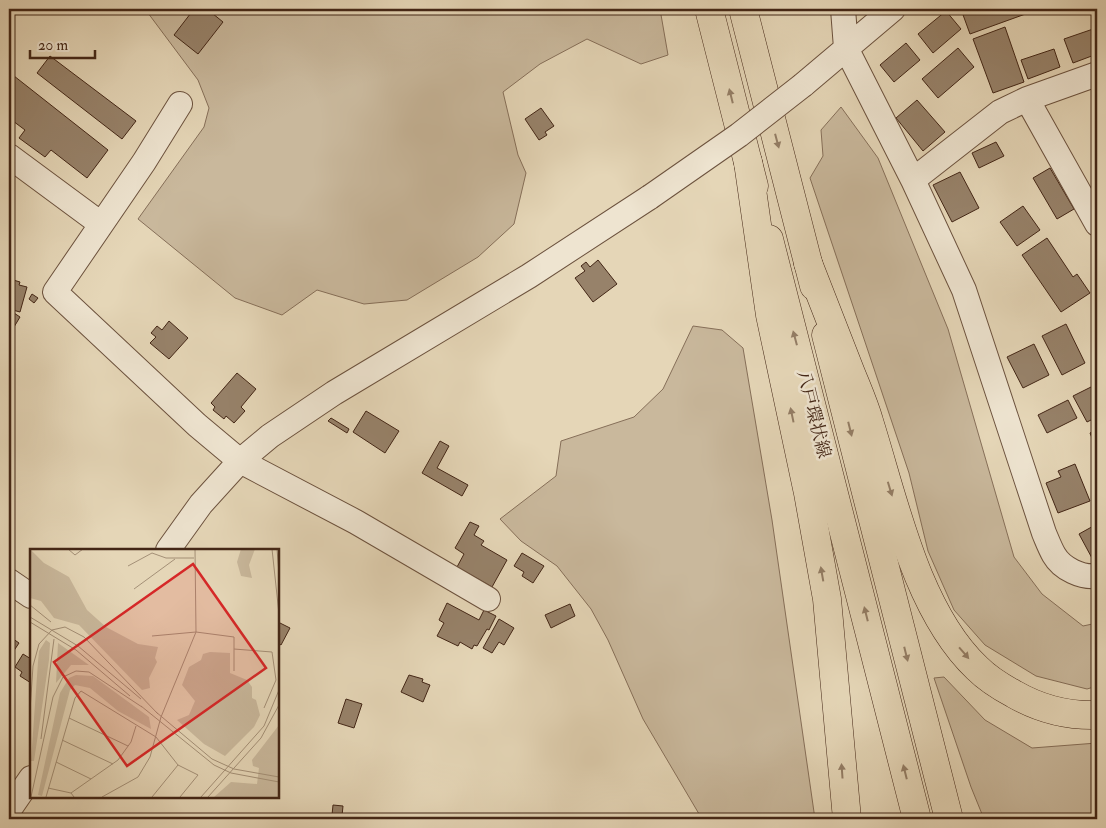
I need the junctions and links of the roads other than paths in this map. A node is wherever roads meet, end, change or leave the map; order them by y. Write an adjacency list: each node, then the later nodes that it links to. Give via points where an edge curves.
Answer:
1 (709, 9): 10 (main road, 八戸環状線, one-way to 1)
2 (743, 9): 14 (main road, 八戸環状線, one-way to 14)
3 (844, 9): 5 (street)
4 (893, 9): 5 (street)
5 (846, 48): 11 (street); 15 (street, bridge, via 739,135 650,197 529,276 334,393 270,436)
6 (1097, 74): 7 (street)
7 (1027, 99): 11 (street, via 1000,112); 13 (street)
8 (180, 104): 12 (street)
9 (9, 156): 12 (street)
10 (748, 162): 24 (main road, one-way to 10, via 827,599 770,314); 25 (main road, 八戸環状線, one-way to 10)
11 (913, 180): 17 (street, via 964,290 1054,557 1070,570 1088,577)
12 (101, 224): 15 (street, via 55,292)
13 (1097, 224)
14 (808, 262): 21 (main road, one-way to 21, via 868,419 918,575 936,613 972,662 1000,686 1053,711); 26 (main road, 八戸環状線, one-way to 26)
15 (240, 461): 16 (street, via 201,504); 20 (street, via 356,522)
16 (169, 549)
17 (1097, 576)
18 (9, 580): 19 (street)
19 (30, 595)
20 (488, 599)
21 (1097, 716)
22 (30, 779): 23 (street)
23 (9, 810)
24 (847, 819)
25 (917, 819)
26 (949, 819)

